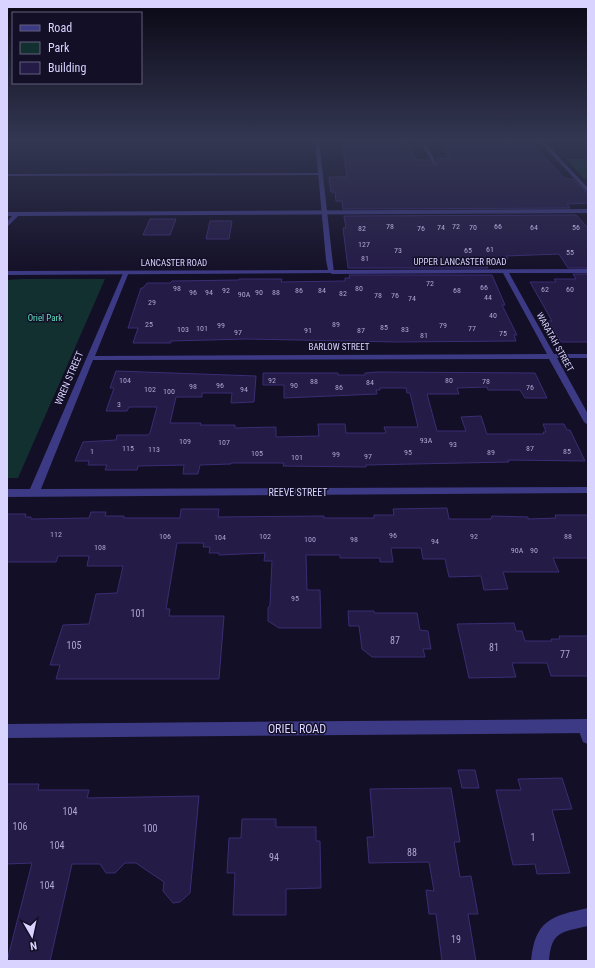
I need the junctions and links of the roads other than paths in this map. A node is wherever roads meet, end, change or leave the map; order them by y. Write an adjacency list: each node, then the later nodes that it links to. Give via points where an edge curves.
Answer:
1 (321, 185): 3 (street)
2 (588, 211): 3 (street)
3 (324, 212): 5 (street); 10 (street)
4 (7, 214): 5 (street)
5 (16, 215): 6 (street)
6 (7, 225)
7 (505, 271): 8 (street, UPPER LANCASTER ROAD); 10 (street, UPPER LANCASTER ROAD); 12 (street, WARATAH STREET)
8 (588, 271)
9 (126, 272): 10 (street, LANCASTER ROAD); 11 (street, LANCASTER ROAD); 14 (street, WREN STREET)
10 (332, 272)
11 (7, 274)
12 (552, 356): 13 (street, BARLOW STREET); 14 (street, BARLOW STREET); 15 (street, WARATAH STREET)
13 (588, 356)
14 (90, 358): 18 (street, WREN STREET)
15 (588, 422)
16 (588, 490): 18 (street, REEVE STREET)
17 (7, 493): 18 (street, REEVE STREET)
18 (34, 493)
19 (587, 730): 20 (street, ORIEL ROAD)
20 (7, 731)
21 (588, 917): 22 (street, via 562,923 547,933 541,944)
22 (540, 961)

